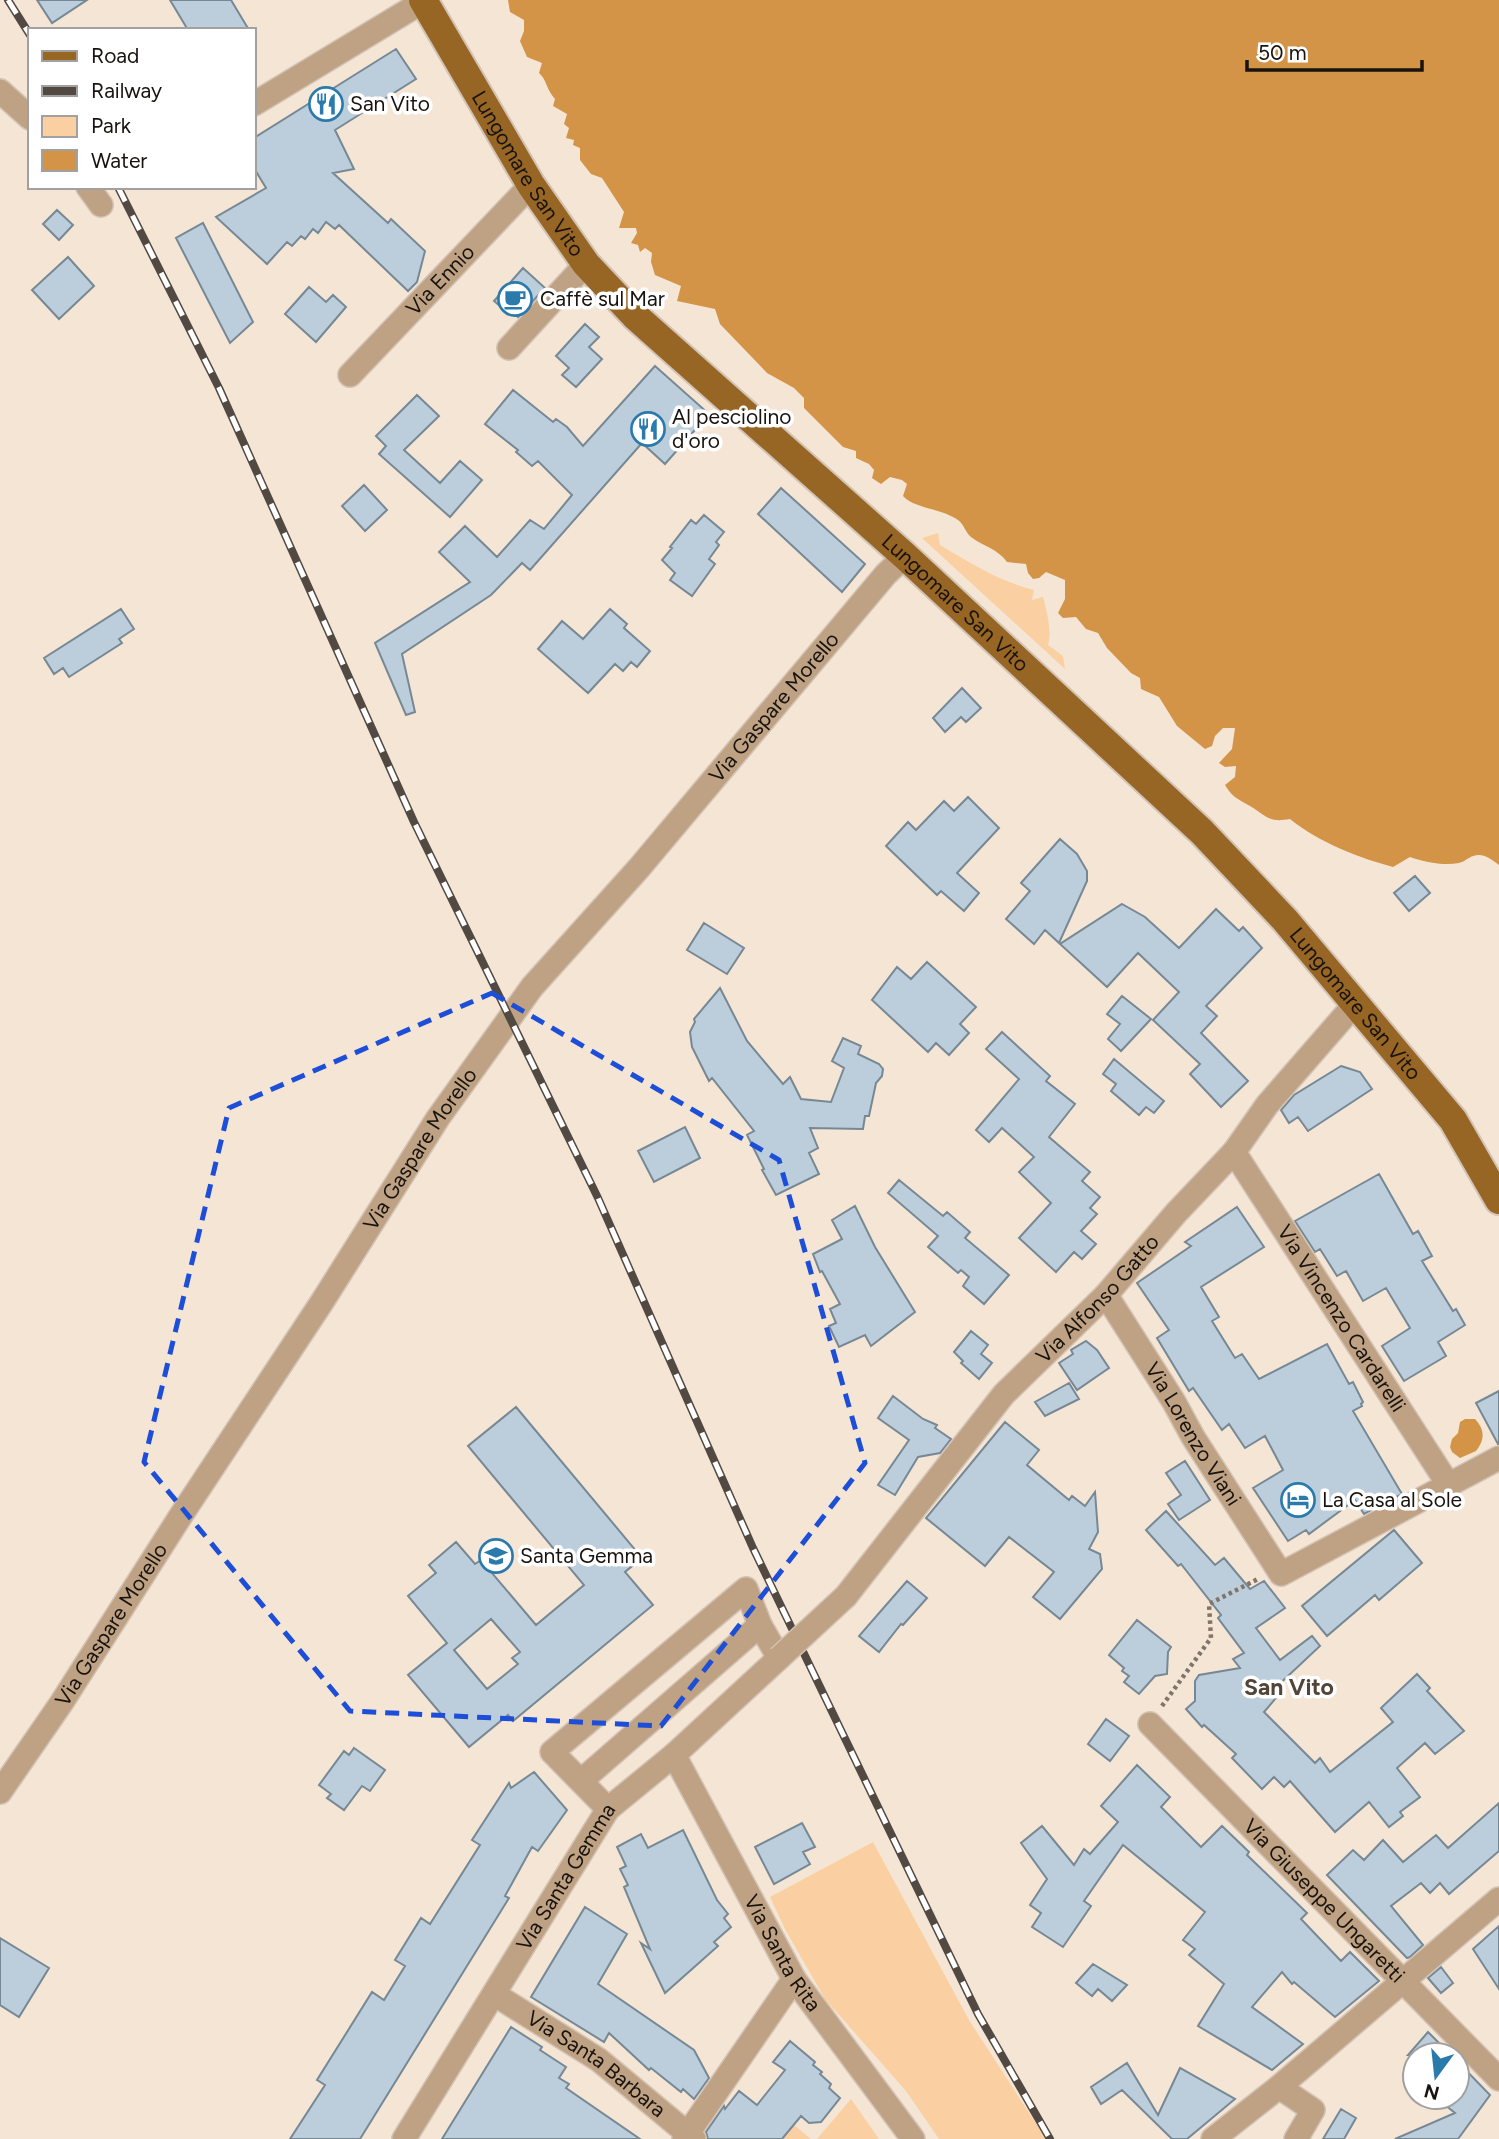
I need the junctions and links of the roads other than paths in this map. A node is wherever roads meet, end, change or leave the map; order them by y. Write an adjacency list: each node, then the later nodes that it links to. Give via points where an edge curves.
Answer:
1 (424, 1): 3 (street); 5 (main road, Lungomare San Vito)
2 (0, 91): 4 (street)
3 (256, 103)
4 (28, 116)
5 (531, 185): 6 (main road, Lungomare San Vito); 8 (street, Via Ennio)
6 (586, 264): 7 (street); 9 (main road, Lungomare San Vito, via 635,316)
7 (509, 348)
8 (350, 375)
9 (905, 556): 10 (main road, Lungomare San Vito, via 1202,832 1285,920); 21 (street, Via Gaspare Morello, via 532,987 438,1118)
10 (1354, 1005): 11 (street, Via Alfonso Gatto, via 1267,1105); 12 (main road, Lungomare San Vito, via 1453,1120)
11 (1234, 1152): 13 (street, Via Alfonso Gatto); 15 (street, Via Vincenzo Cardarelli)
12 (1499, 1200)
13 (1106, 1295): 15 (street, Via Lorenzo Viani, via 1280,1571); 17 (street, Via Alfonso Gatto, bridge, via 1003,1394 846,1596)
14 (1499, 1458): 15 (street)
15 (1448, 1484)
16 (760, 1625): 17 (street); 20 (street); 20 (street, via 746,1588 552,1752)
17 (779, 1658): 19 (street, Via Santa Gemma)
18 (1150, 1724): 25 (street, Via Giuseppe Ungaretti)
19 (674, 1755): 22 (street, Via Santa Gemma); 24 (street, Via Santa Rita)
20 (581, 1781): 22 (street)
21 (0, 1792)
22 (608, 1809): 26 (street, Via Santa Gemma)
23 (1499, 1899): 25 (street)
24 (794, 1979): 29 (street); 31 (street, Via Santa Rita)
25 (1402, 1981): 27 (street, Via Giuseppe Ungaretti); 28 (street)
26 (494, 1994): 29 (street, Via Santa Barbara, via 599,2060); 30 (street, Via Santa Gemma)
27 (1499, 2079)
28 (1279, 2087): 32 (street); 33 (street, via 1313,2110)
29 (689, 2137)
30 (404, 2139)
31 (912, 2139)
32 (1213, 2139)
33 (1296, 2139)

